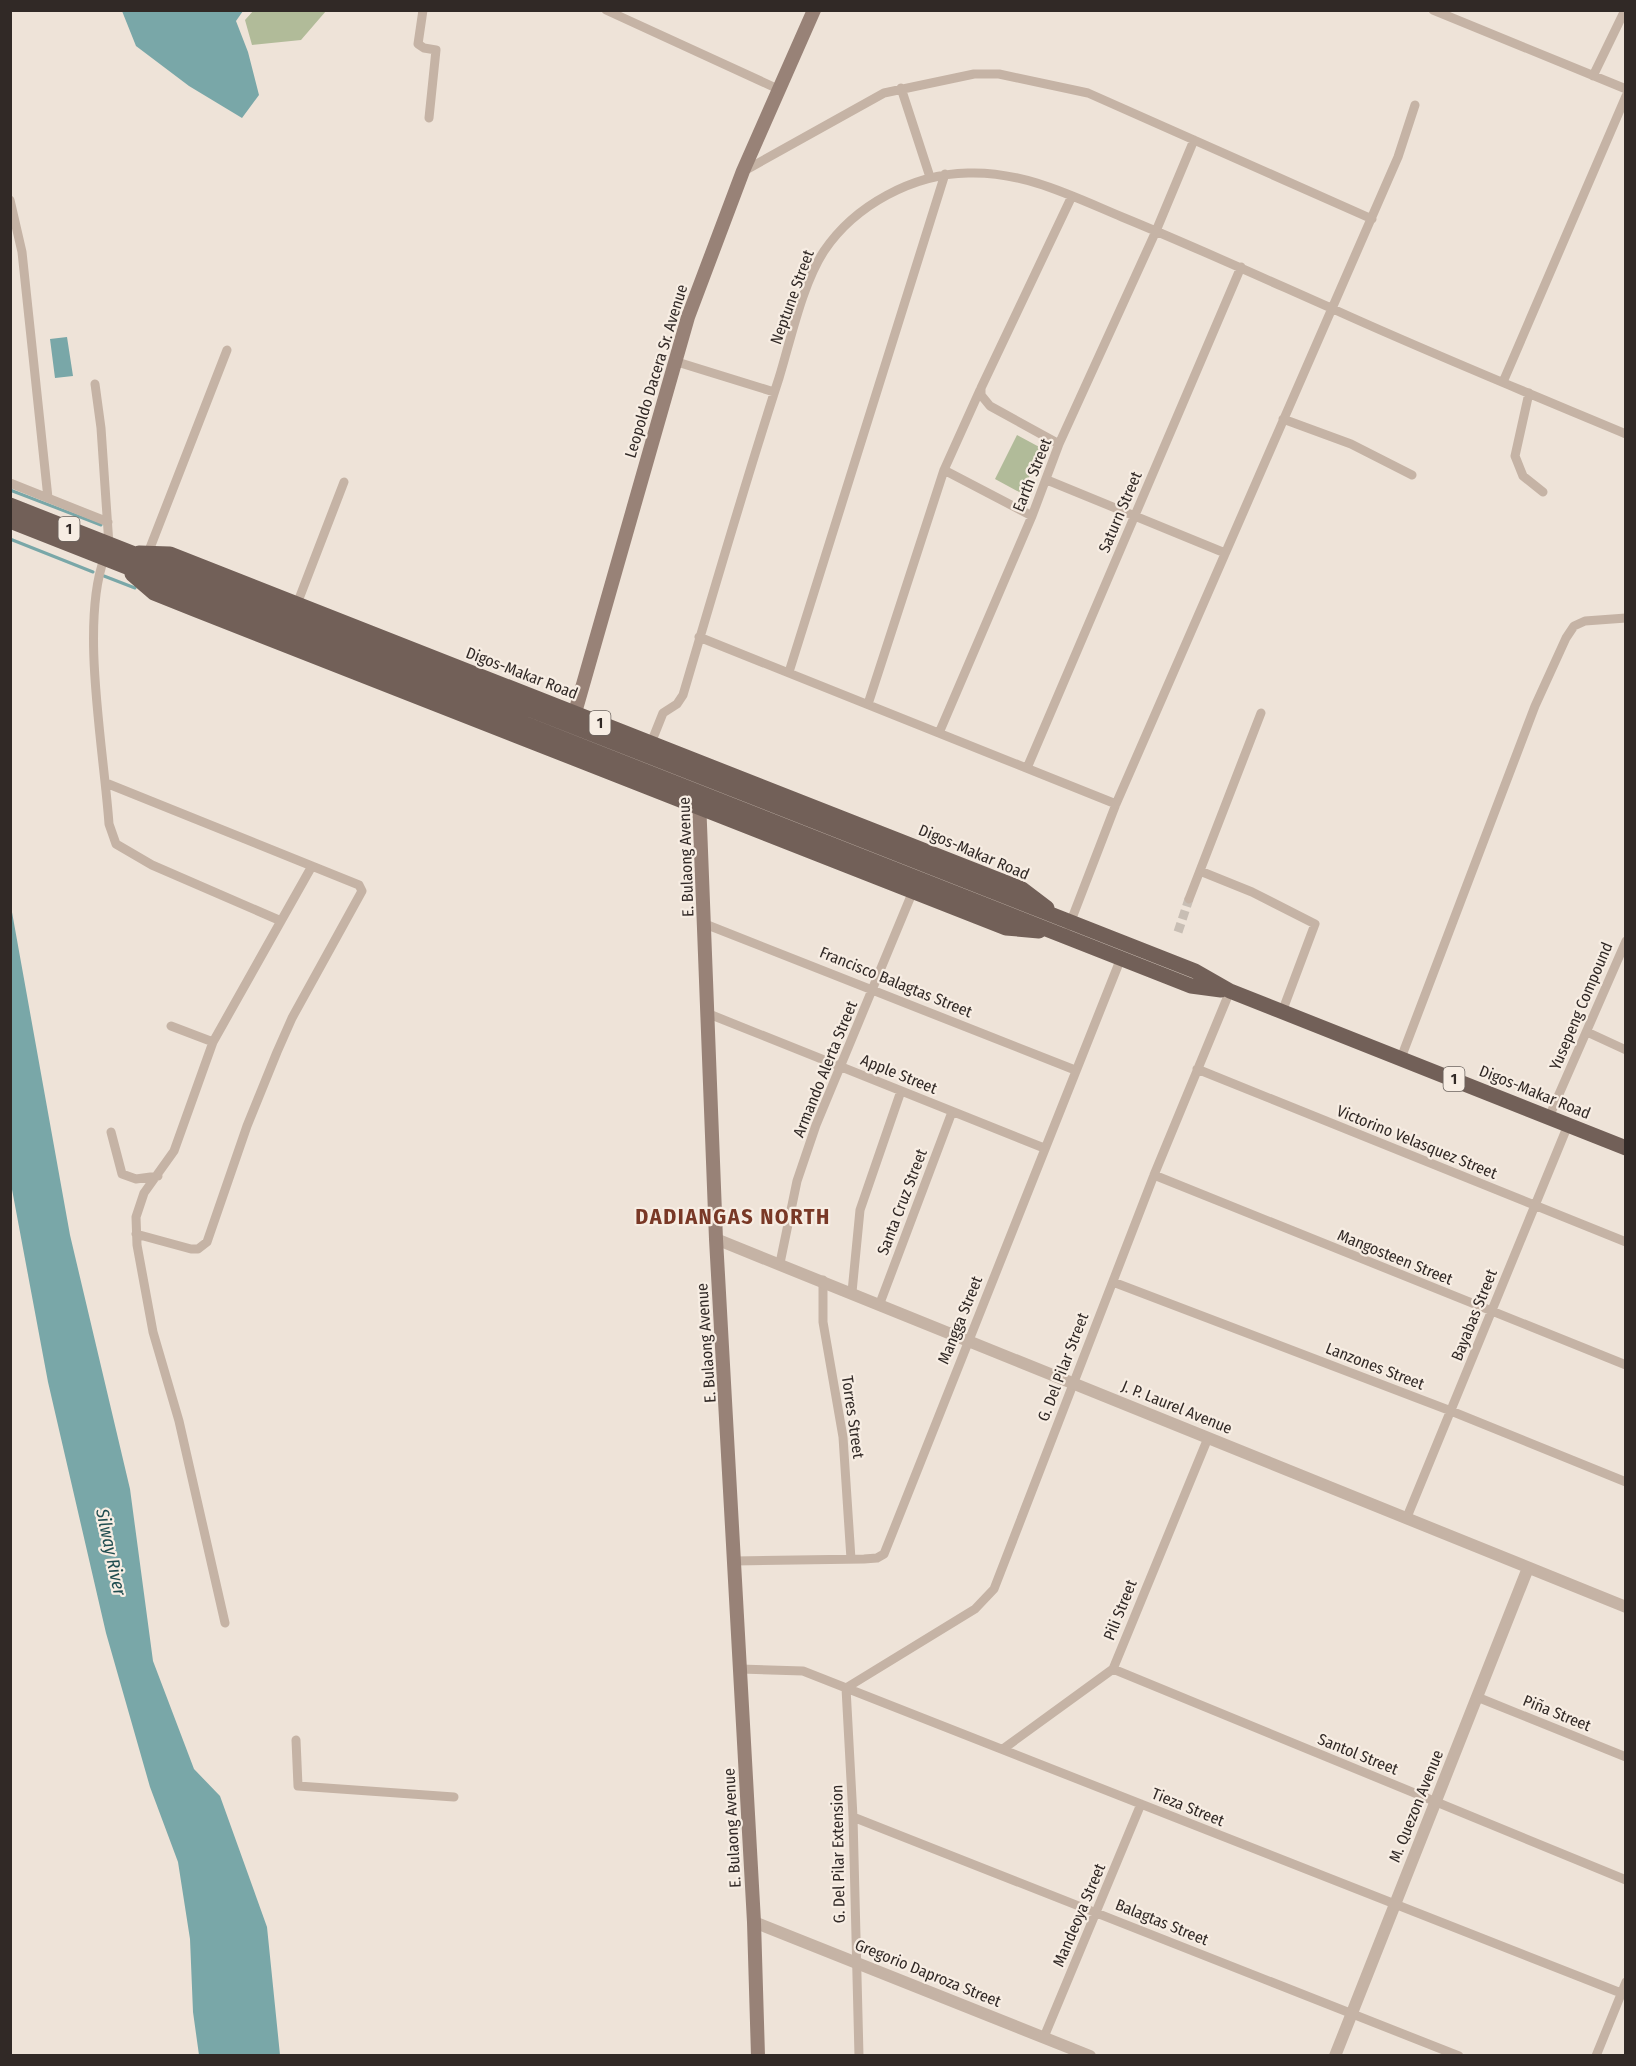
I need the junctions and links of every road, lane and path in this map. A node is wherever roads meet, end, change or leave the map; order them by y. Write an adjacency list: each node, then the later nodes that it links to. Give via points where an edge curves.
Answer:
1 (423, 10): 12 (street, via 418,44 436,50)
2 (606, 10): 9 (street)
3 (814, 10): 9 (main road, Leopoldo Dacera Sr. Avenue)
4 (1433, 10): 6 (street)
5 (1625, 10): 6 (street)
6 (1593, 76): 8 (street)
7 (901, 88): 13 (street, via 974,74 999,74 1088,93); 14 (street, via 853,109); 16 (street)
8 (1626, 89)
9 (778, 90): 14 (main road, Leopoldo Dacera Sr. Avenue)
10 (1626, 96): 25 (street)
11 (1415, 105): 19 (street)
12 (429, 118)
13 (1194, 140): 19 (street); 20 (street, Earth Street)
14 (743, 171): 24 (main road, Leopoldo Dacera Sr. Avenue)
15 (945, 174): 16 (street, Neptune Street); 17 (street, Neptune Street, via 1000,174); 52 (street)
16 (930, 177): 28 (street, Neptune Street, via 904,186 869,207 849,222 825,250 811,279)
17 (1072, 196): 20 (street, Neptune Street); 27 (street)
18 (10, 200): 39 (street, via 22,252)
19 (1372, 219): 22 (street)
20 (1156, 231): 21 (street, Neptune Street); 32 (street, Earth Street)
21 (1241, 267): 22 (street, Neptune Street); 42 (street, Saturn Street)
22 (1332, 309): 25 (street, Neptune Street); 30 (street)
23 (227, 350): 46 (street)
24 (674, 361): 28 (street); 54 (main road, Leopoldo Dacera Sr. Avenue)
25 (1503, 382): 29 (street, Neptune Street)
26 (95, 384): 44 (street)
27 (981, 388): 32 (street, via 981,395 990,406); 33 (street)
28 (774, 392): 51 (street, Neptune Street)
29 (1529, 393): 31 (street, Neptune Street); 38 (street, via 1515,456 1523,476)
30 (1283, 419): 34 (street, via 1351,444); 47 (street)
31 (1626, 434)
32 (1059, 444): 35 (street, Earth Street)
33 (944, 470): 41 (street); 53 (street)
34 (1412, 475)
35 (1047, 480): 41 (street, Earth Street); 42 (street)
36 (344, 482): 49 (street)
37 (10, 483): 39 (street)
38 (1543, 492)
39 (48, 498): 44 (street)
40 (10, 505): 45 (main road, Digos-Makar Road / 1)
41 (1032, 516): 56 (street, Earth Street)
42 (1134, 517): 47 (street); 60 (street, Saturn Street)
43 (10, 521): 45 (main road, Digos-Makar Road / 1)
44 (108, 522): 45 (street)
45 (107, 552): 48 (main road, Digos-Makar Road / 1); 61 (street, via 94,606)
46 (148, 553): 48 (main road, Digos-Makar Road / 1); 49 (main road, Digos-Makar Road / 1, via 170,554)
47 (1225, 553): 62 (street)
48 (124, 559): 58 (main road, Digos-Makar Road / 1, via 154,593); 70 (main road, Digos-Makar Road / 1)
49 (297, 604): 54 (main road, Digos-Makar Road / 1)
50 (1626, 618): 81 (street, via 1585,621 1574,626 1566,638 1535,706)
51 (699, 637): 52 (street); 57 (street, Neptune Street, via 683,695 663,713)
52 (789, 672): 53 (street)
53 (868, 704): 56 (street)
54 (575, 713): 57 (main road, Digos-Makar Road / 1); 58 (main road, Leopoldo Dacera Sr. Avenue)
55 (1261, 713): 65 (street)
56 (939, 733): 60 (street)
57 (651, 743): 59 (main road, Digos-Makar Road / 1)
58 (563, 754): 63 (main road, Digos-Makar Road / 1)
59 (699, 762): 63 (main road, E. Bulaong Avenue); 70 (main road, Digos-Makar Road / 1, via 1022,889)
60 (1027, 768): 62 (street)
61 (106, 783): 64 (street); 68 (street, via 109,824 122,850)
62 (1116, 804): 70 (street)
63 (699, 807): 66 (main road, Digos-Makar Road / 1); 69 (main road, E. Bulaong Avenue)
64 (312, 866): 68 (street); 95 (street, via 359,885 362,895 292,1018 247,1126 211,1233 203,1246 191,1249)
65 (1200, 871): 67 (street); 75 (street, via 1316,924)
66 (913, 891): 70 (main road, Digos-Makar Road / 1, via 1006,928); 73 (street, Armando Alerta Street)
67 (1190, 899)
68 (281, 921): 79 (street)
69 (705, 924): 73 (street, Francisco Balagtas Street); 76 (main road, E. Bulaong Avenue)
70 (1064, 928): 72 (main road, Digos-Makar Road / 1); 74 (main road, Digos-Makar Road / 1, via 1195,971)
71 (1626, 941): 78 (street, Yusepeng Compound)
72 (1121, 958): 74 (main road, Digos-Makar Road / 1, via 1191,986); 84 (street, Mangga Street)
73 (873, 989): 82 (street, Armando Alerta Street); 84 (street, Francisco Balagtas Street)
74 (1230, 991): 75 (main road, Digos-Makar Road / 1); 83 (street, G. Del Pilar Street)
75 (1282, 1012): 81 (main road, Digos-Makar Road / 1)
76 (709, 1014): 82 (street, Apple Street); 96 (main road, E. Bulaong Avenue)
77 (171, 1026): 79 (street)
78 (1587, 1032): 80 (street); 87 (street, Yusepeng Compound)
79 (213, 1042): 93 (street, via 174,1151)
80 (1626, 1050)
81 (1401, 1058): 87 (main road, Digos-Makar Road / 1)
82 (841, 1067): 85 (street, Apple Street); 98 (street, Armando Alerta Street, via 797,1181)
83 (1197, 1069): 92 (street, G. Del Pilar Street); 94 (street, Victorino Velasquez Street)
84 (1075, 1070): 90 (street, Mangga Street)
85 (901, 1091): 86 (street, Apple Street); 101 (street, via 860,1210)
86 (952, 1112): 90 (street, Apple Street); 102 (street, Santa Cruz Street)
87 (1549, 1117): 88 (main road, Digos-Makar Road / 1)
88 (1568, 1125): 91 (main road, Digos-Makar Road / 1); 94 (street, Bayabas Street)
89 (111, 1132): 93 (street, via 122,1174 136,1179)
90 (1044, 1148): 104 (street, Mangga Street)
91 (1626, 1148)
92 (1154, 1175): 100 (street, G. Del Pilar Street); 103 (street, Mangosteen Street)
93 (159, 1176): 95 (street, via 139,1203)
94 (1534, 1206): 97 (street, Victorino Velasquez Street); 103 (street, Bayabas Street)
95 (136, 1234): 115 (street, via 153,1332 179,1421)
96 (716, 1239): 98 (street, J. P. Laurel Avenue); 112 (main road, E. Bulaong Avenue)
97 (1626, 1242)
98 (780, 1263): 99 (street, J. P. Laurel Avenue)
99 (823, 1280): 101 (street, J. P. Laurel Avenue); 111 (street, Torres Street, via 823,1322 843,1437)
100 (1113, 1282): 106 (street, G. Del Pilar Street); 107 (street, Lanzones Street)
101 (852, 1292): 102 (street, J. P. Laurel Avenue)
102 (880, 1303): 104 (street, J. P. Laurel Avenue)
103 (1491, 1312): 105 (street, Mangosteen Street); 107 (street, Bayabas Street)
104 (969, 1340): 106 (street, J. P. Laurel Avenue); 111 (street, Mangga Street, via 884,1554)
105 (1626, 1365)
106 (1074, 1383): 108 (street, J. P. Laurel Avenue); 118 (street, G. Del Pilar Street, via 990,1596)
107 (1451, 1411): 109 (street, Lanzones Street); 110 (street, Bayabas Street)
108 (1208, 1438): 110 (street, J. P. Laurel Avenue); 117 (street, Pili Street)
109 (1626, 1482)
110 (1407, 1517): 113 (street, J. P. Laurel Avenue)
111 (851, 1559): 112 (street, Mangga Street)
112 (735, 1561): 116 (main road, E. Bulaong Avenue)
113 (1528, 1568): 114 (street, J. P. Laurel Avenue); 119 (street, M. Quezon Avenue)
114 (1626, 1607)
115 (225, 1623)
116 (740, 1669): 118 (street, Tieza Street, via 803,1671); 130 (main road, E. Bulaong Avenue)
117 (1113, 1669): 121 (street); 124 (street, Santol Street)
118 (846, 1688): 121 (street, Tieza Street); 126 (street, G. Del Pilar Extension)
119 (1478, 1697): 122 (street, Piña Street); 124 (street, M. Quezon Avenue)
120 (296, 1740): 123 (street, via 298,1786)
121 (1003, 1749): 125 (street, Tieza Street)
122 (1626, 1757)
123 (454, 1797)
124 (1435, 1802): 127 (street, Santol Street); 128 (street, M. Quezon Avenue)
125 (1141, 1804): 128 (street, Tieza Street); 129 (street, Mandeoya Street)
126 (853, 1817): 129 (street, Balagtas Street); 131 (street, G. Del Pilar Extension)
127 (1626, 1880)
128 (1395, 1906): 133 (street, Tieza Street); 134 (street, M. Quezon Avenue)
129 (1096, 1912): 134 (street, Balagtas Street); 135 (street, Mandeoya Street)
130 (754, 1922): 131 (street, Gregorio Daproza Street); 136 (main road, E. Bulaong Avenue)
131 (855, 1961): 135 (street, Gregorio Daproza Street); 137 (street, G. Del Pilar Extension)
132 (1626, 1982): 133 (street)
133 (1621, 1994): 141 (street)
134 (1352, 2014): 139 (street, M. Quezon Avenue); 140 (street, Balagtas Street)
135 (1044, 2037): 138 (street, Gregorio Daproza Street)
136 (758, 2055)
137 (859, 2055)
138 (1090, 2055)
139 (1335, 2055)
140 (1459, 2055)
141 (1596, 2055)

